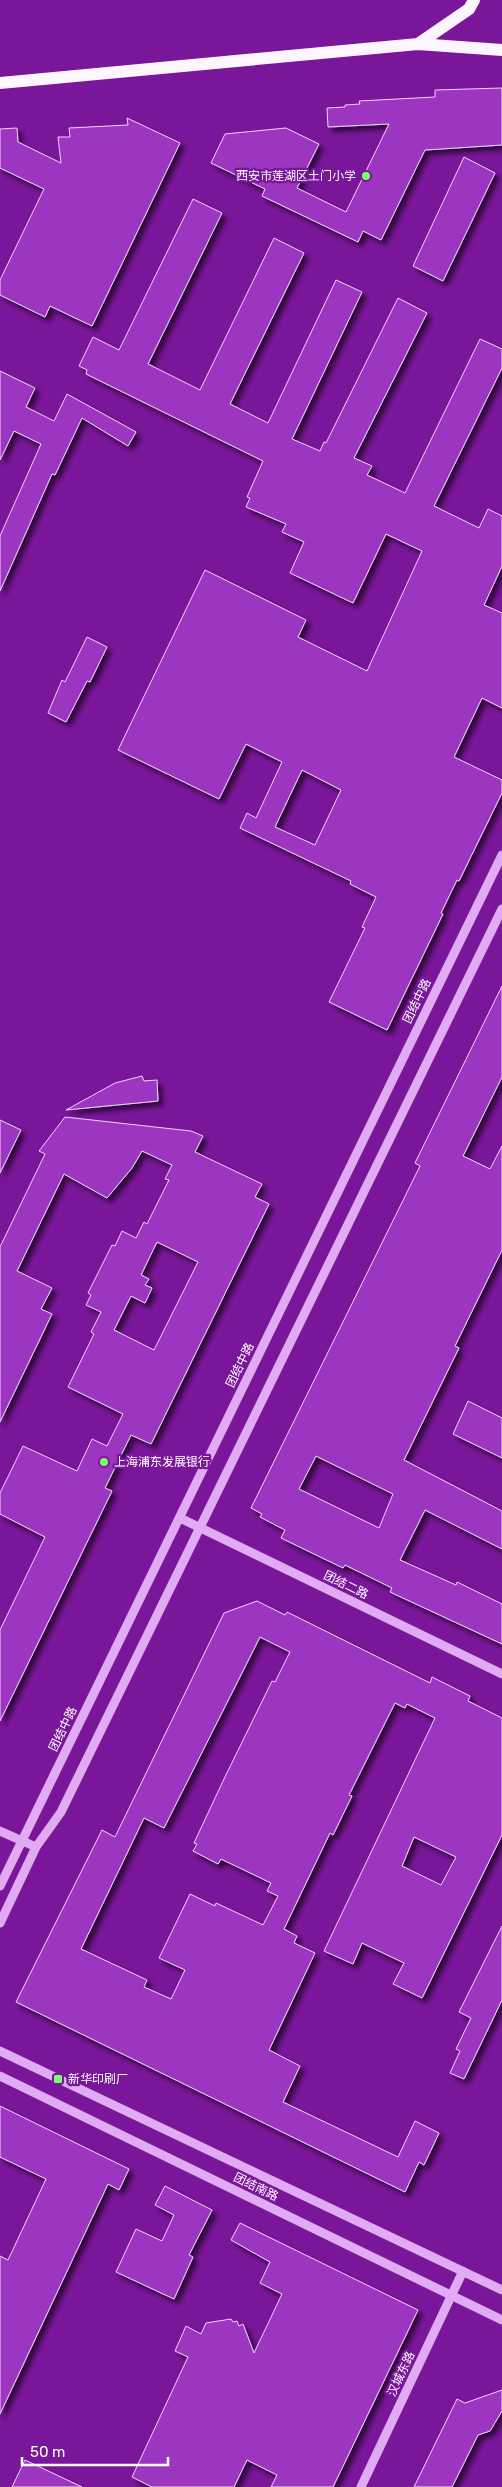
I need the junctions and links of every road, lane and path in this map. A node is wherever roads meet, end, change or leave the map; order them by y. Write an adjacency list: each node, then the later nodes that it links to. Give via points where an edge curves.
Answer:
1 (474, 0): 2 (main road, via 469,9)
2 (418, 44): 3 (main road); 4 (main road)
3 (502, 50)
4 (0, 83)
5 (502, 855): 7 (street, 团结中路)
6 (502, 909): 8 (street)
7 (180, 1518): 8 (street, 团结二路); 11 (street, 团结中路)
8 (200, 1527): 9 (street, 团结二路); 12 (street, via 60,1812)
9 (502, 1674)
10 (0, 1831): 11 (street)
11 (22, 1841): 12 (street); 13 (street, 团结中路)
12 (36, 1847): 14 (street)
13 (0, 1886)
14 (0, 1923)
15 (0, 2051): 17 (street, 团结南路)
16 (0, 2076): 19 (street, 团结南路)
17 (463, 2271): 18 (street, 团结南路); 19 (street, 汉城东路)
18 (502, 2290)
19 (451, 2296): 20 (street, 团结南路); 21 (street, 汉城东路)
20 (502, 2320)
21 (361, 2487)

